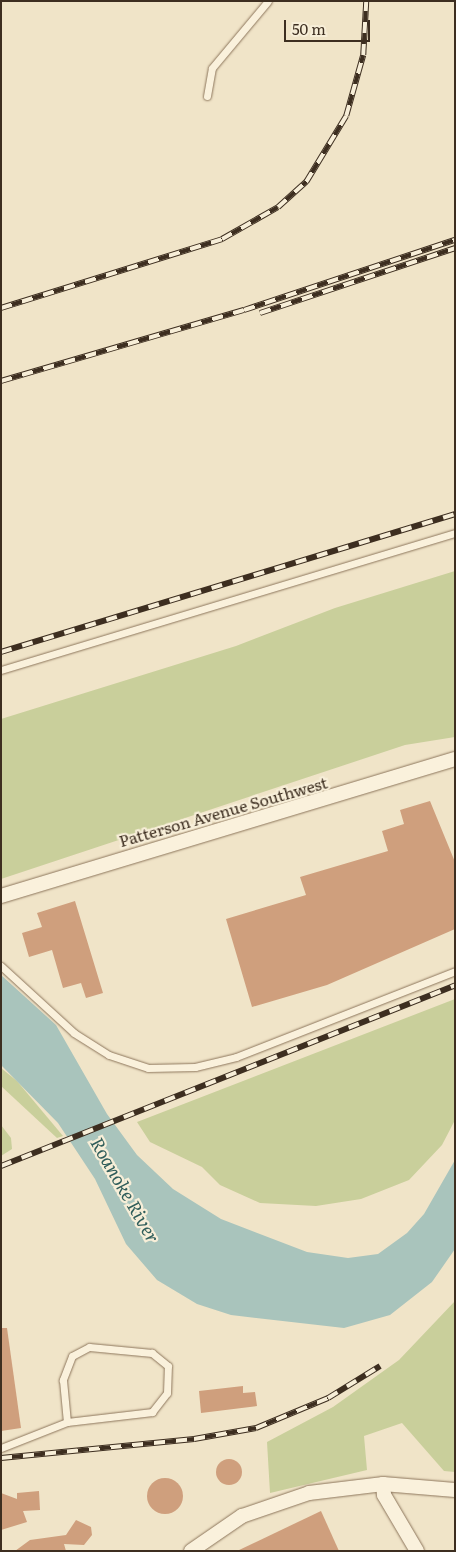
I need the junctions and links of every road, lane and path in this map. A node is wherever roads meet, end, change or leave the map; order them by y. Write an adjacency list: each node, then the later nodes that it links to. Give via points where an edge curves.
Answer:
1 (268, 1): 2 (lane, via 212,68)
2 (208, 96)
3 (455, 532): 4 (lane)
4 (1, 670)
5 (455, 759): 6 (street, Patterson Avenue Southwest)
6 (1, 896)
7 (1, 966): 8 (lane, via 74,1033 109,1055 148,1068 194,1067 236,1057)
8 (455, 971)
9 (67, 1422): 9 (lane, via 152,1412 167,1393 168,1366 152,1353 89,1347 72,1356 63,1380); 10 (lane)
10 (1, 1448)
11 (383, 1484): 12 (street); 13 (street, via 343,1486 277,1501 242,1516); 14 (street)
12 (455, 1490)
13 (191, 1551)
14 (417, 1551)

